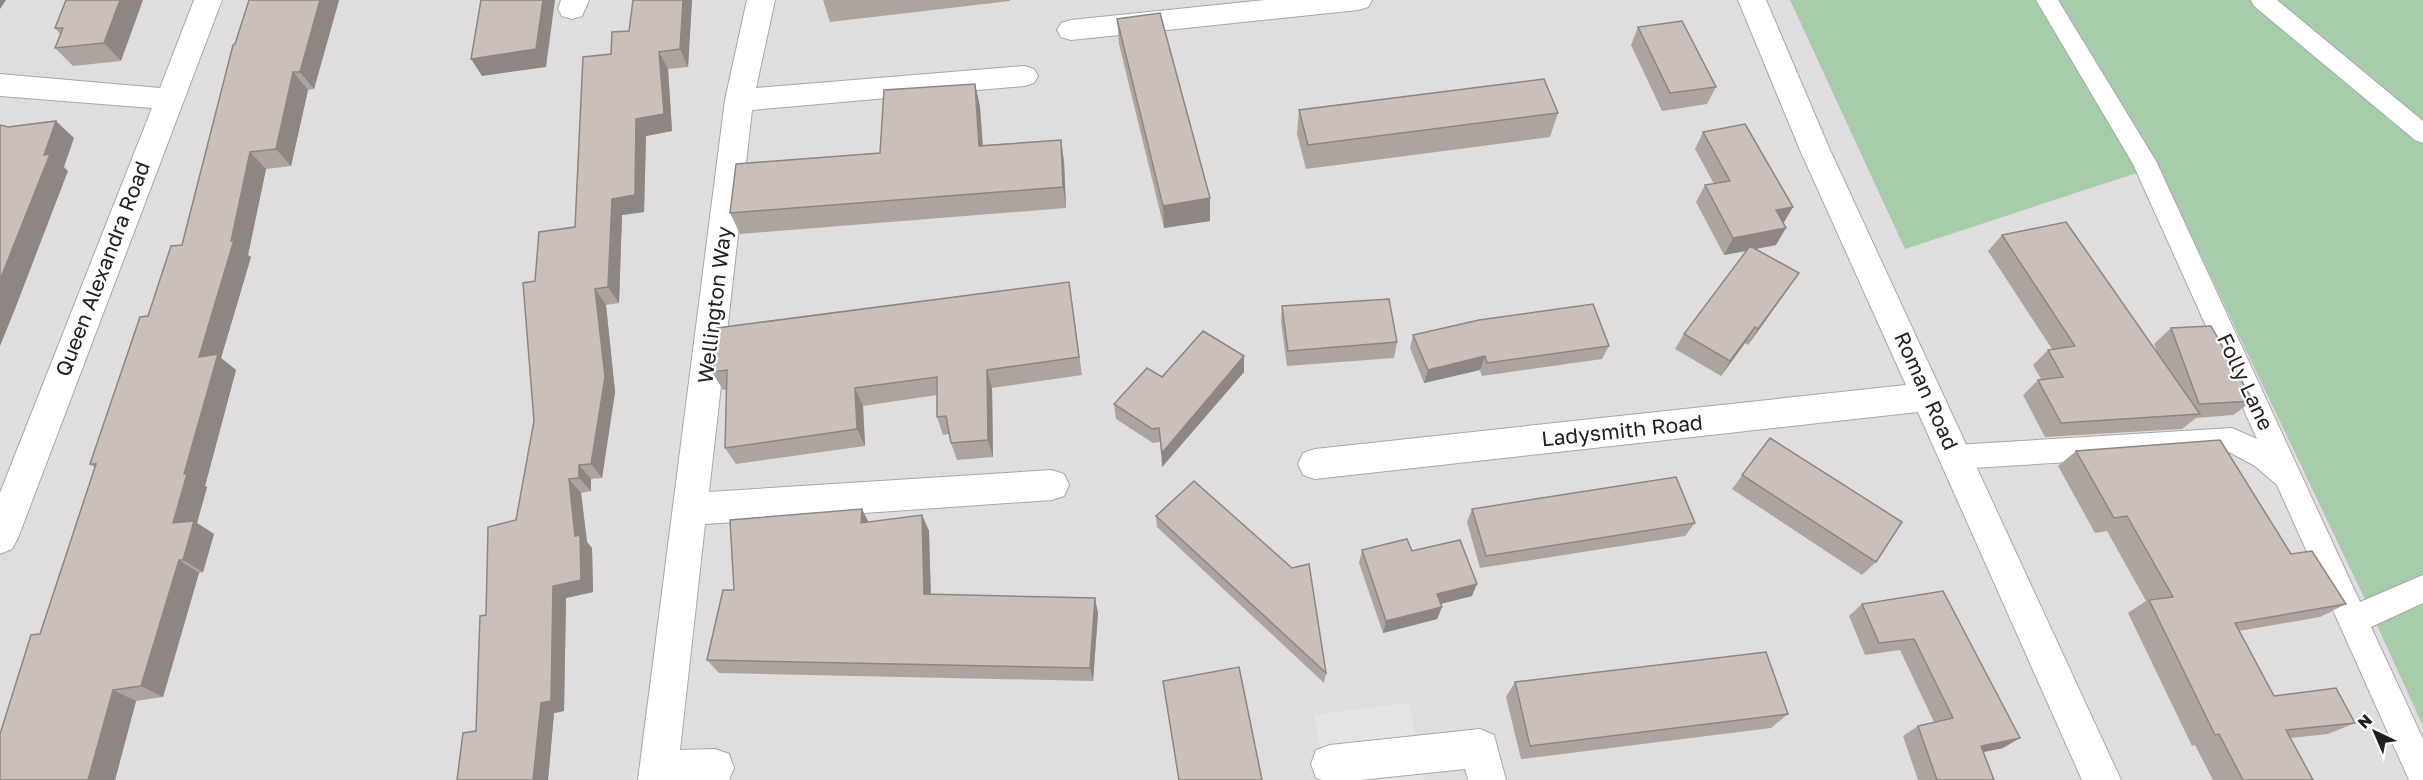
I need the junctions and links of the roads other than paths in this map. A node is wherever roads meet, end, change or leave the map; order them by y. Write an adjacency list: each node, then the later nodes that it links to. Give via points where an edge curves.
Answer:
1 (208, 0): 11 (street, Queen Alexandra Road)
2 (761, 0): 12 (street, Wellington Way)
3 (1358, 0): 7 (street)
4 (1752, 0): 14 (street, Roman Road, via 1815,150)
5 (2047, 0): 17 (lane, Folly Lane, via 2144,161)
6 (2262, 0): 13 (lane)
7 (1106, 14): 8 (street)
8 (1071, 30)
9 (1024, 76): 12 (street)
10 (0, 85): 11 (street)
11 (168, 99): 20 (street, Queen Alexandra Road)
12 (739, 100): 19 (street, Wellington Way)
13 (2423, 134)
14 (1929, 397): 15 (street, Roman Road); 16 (street, Ladysmith Road)
15 (1956, 457): 17 (lane, via 2232,440 2265,457); 28 (street, Roman Road)
16 (1315, 464)
17 (2289, 478): 22 (lane, Folly Lane)
18 (1052, 485): 19 (street)
19 (690, 509): 26 (street, Wellington Way)
20 (0, 538)
21 (2423, 589): 22 (lane)
22 (2353, 620): 25 (lane, Folly Lane)
23 (1330, 764): 27 (street, via 1480,748)
24 (715, 768): 26 (street, Wellington Way)
25 (2423, 774)
26 (658, 775)
27 (1487, 780)
28 (2103, 780)

